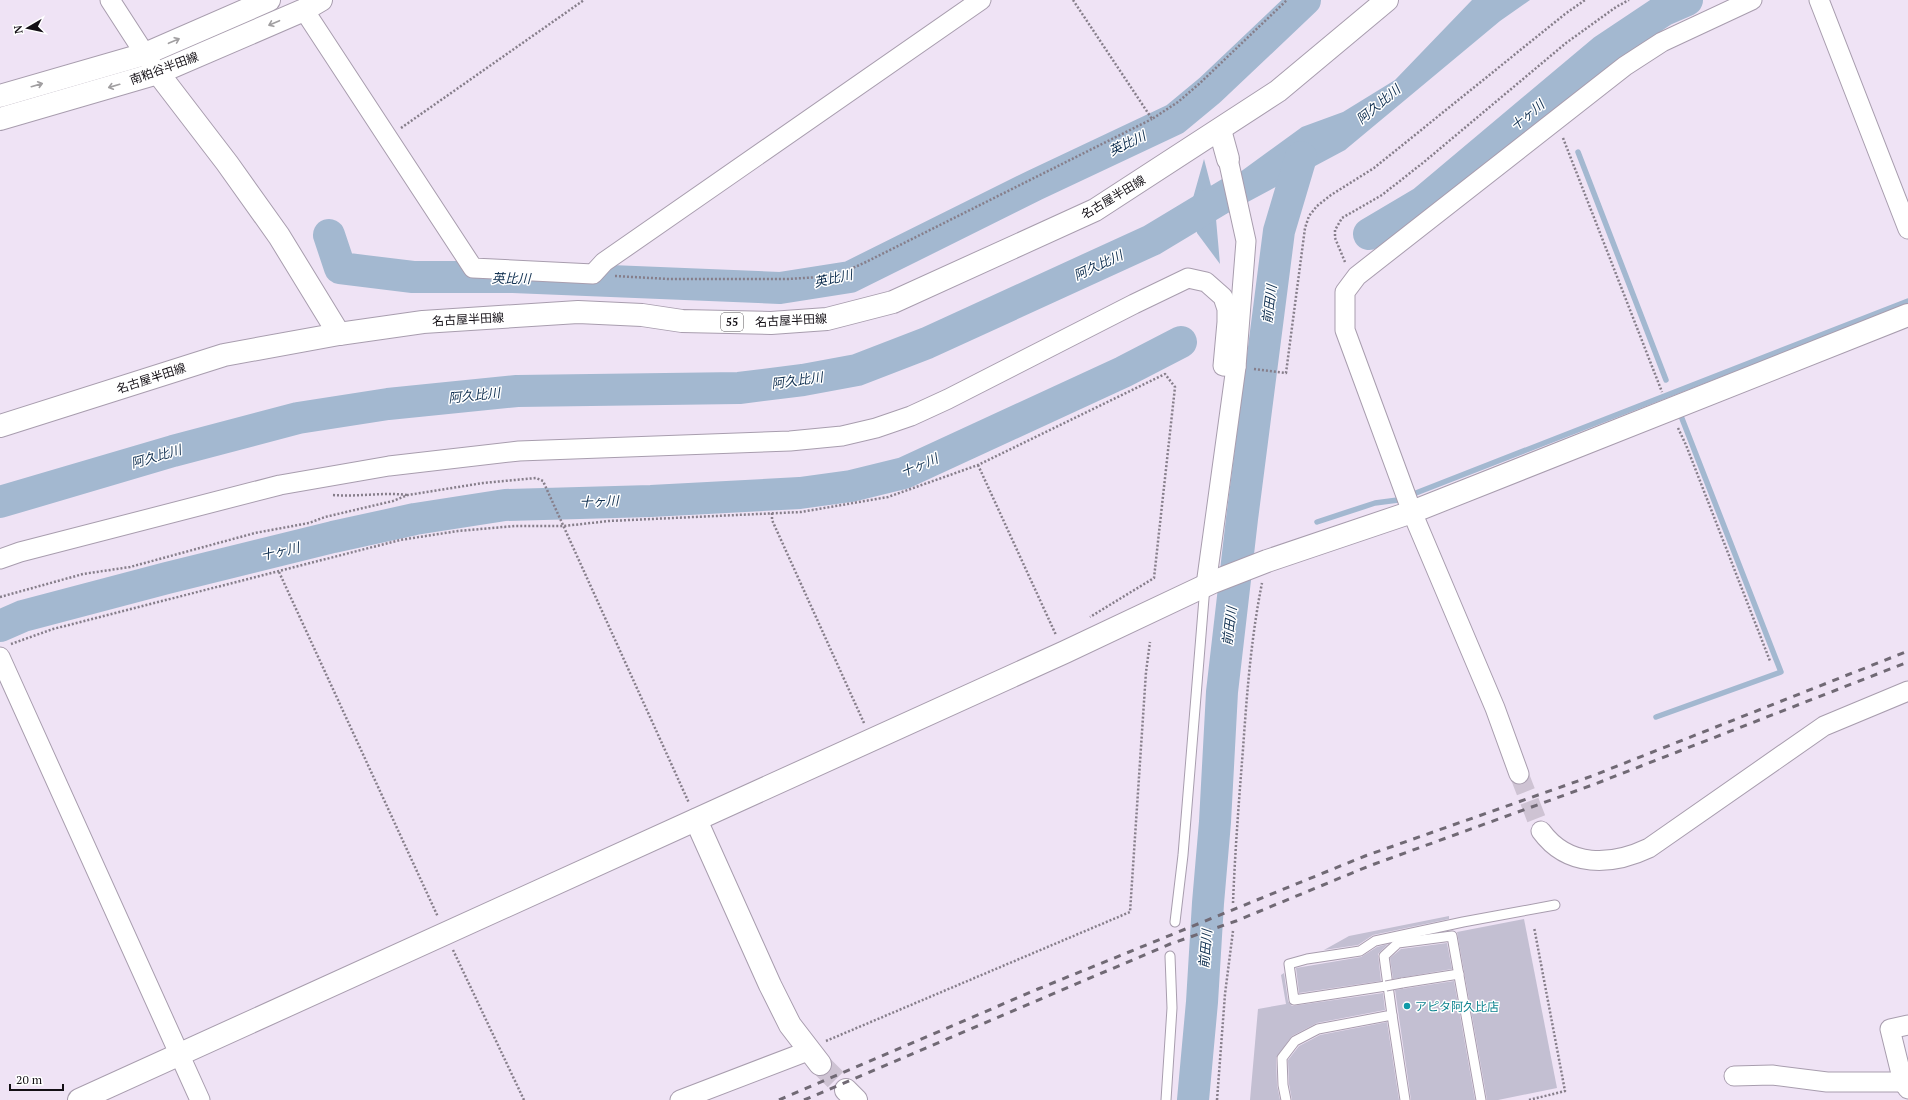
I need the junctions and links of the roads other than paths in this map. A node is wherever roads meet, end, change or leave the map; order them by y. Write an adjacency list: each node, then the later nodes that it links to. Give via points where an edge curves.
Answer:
1 (110, 0): 8 (street)
2 (269, 0): 8 (street, 南粕谷半田線, one-way to 2)
3 (981, 0): 7 (street, via 604,262 593,274 474,268 388,138)
4 (1387, 0): 12 (street, 名古屋半田線 / 55, via 1278,90)
5 (1752, 0): 19 (street, via 1662,42 1625,66 1357,276 1345,292 1345,330)
6 (1819, 0): 14 (street)
7 (313, 5): 9 (street, 南粕谷半田線, one-way to 9)
8 (145, 54): 9 (street); 10 (street, 南粕谷半田線, one-way to 8)
9 (158, 73): 11 (street, 南粕谷半田線, one-way to 11); 16 (street, via 279,236)
10 (0, 96)
11 (0, 119)
12 (1220, 130): 13 (street); 16 (street, 名古屋半田線 / 55, via 1095,210 893,302 827,319 771,323 682,321 642,315 578,312 423,322)
13 (1228, 159): 17 (street, via 1246,241)
14 (1908, 229)
15 (1908, 316): 19 (street)
16 (339, 334): 18 (street, 名古屋半田線 / 55, via 224,355)
17 (1236, 367): 20 (street, via 1223,366 1227,322 1227,309 1223,297 1206,282 1188,278 948,399 876,428 842,436 790,441 519,451 389,466 280,485); 21 (street)
18 (0, 426)
19 (1412, 512): 21 (street); 24 (street, via 1495,708)
20 (0, 559)
21 (1209, 583): 25 (street, via 1065,652); 28 (lane, via 1183,855)
22 (3, 652): 33 (street)
23 (1908, 691): 26 (street, via 1824,726 1649,848 1635,855 1600,862 1584,858 1558,849)
24 (1519, 774)
25 (696, 820): 33 (street); 34 (street, via 790,1025)
26 (1541, 831)
27 (1556, 905): 30 (lane, bridge, via 1375,941 1360,951 1289,964 1294,1000)
28 (1174, 922)
29 (1170, 956): 40 (lane, via 1172,1008)
30 (1459, 974): 31 (lane, via 1452,936 1398,943 1384,956); 43 (lane)
31 (1392, 1015): 41 (lane, via 1318,1029 1295,1041 1282,1058); 42 (lane)
32 (1908, 1025): 36 (street, via 1890,1029)
33 (180, 1054): 37 (street); 38 (street)
34 (814, 1057): 39 (street)
35 (1734, 1076): 36 (street, via 1772,1075 1826,1082)
36 (1906, 1085)
37 (79, 1100)
38 (200, 1100)
39 (680, 1100)
40 (1166, 1100)
41 (1286, 1100)
42 (1405, 1100)
43 (1480, 1100)

